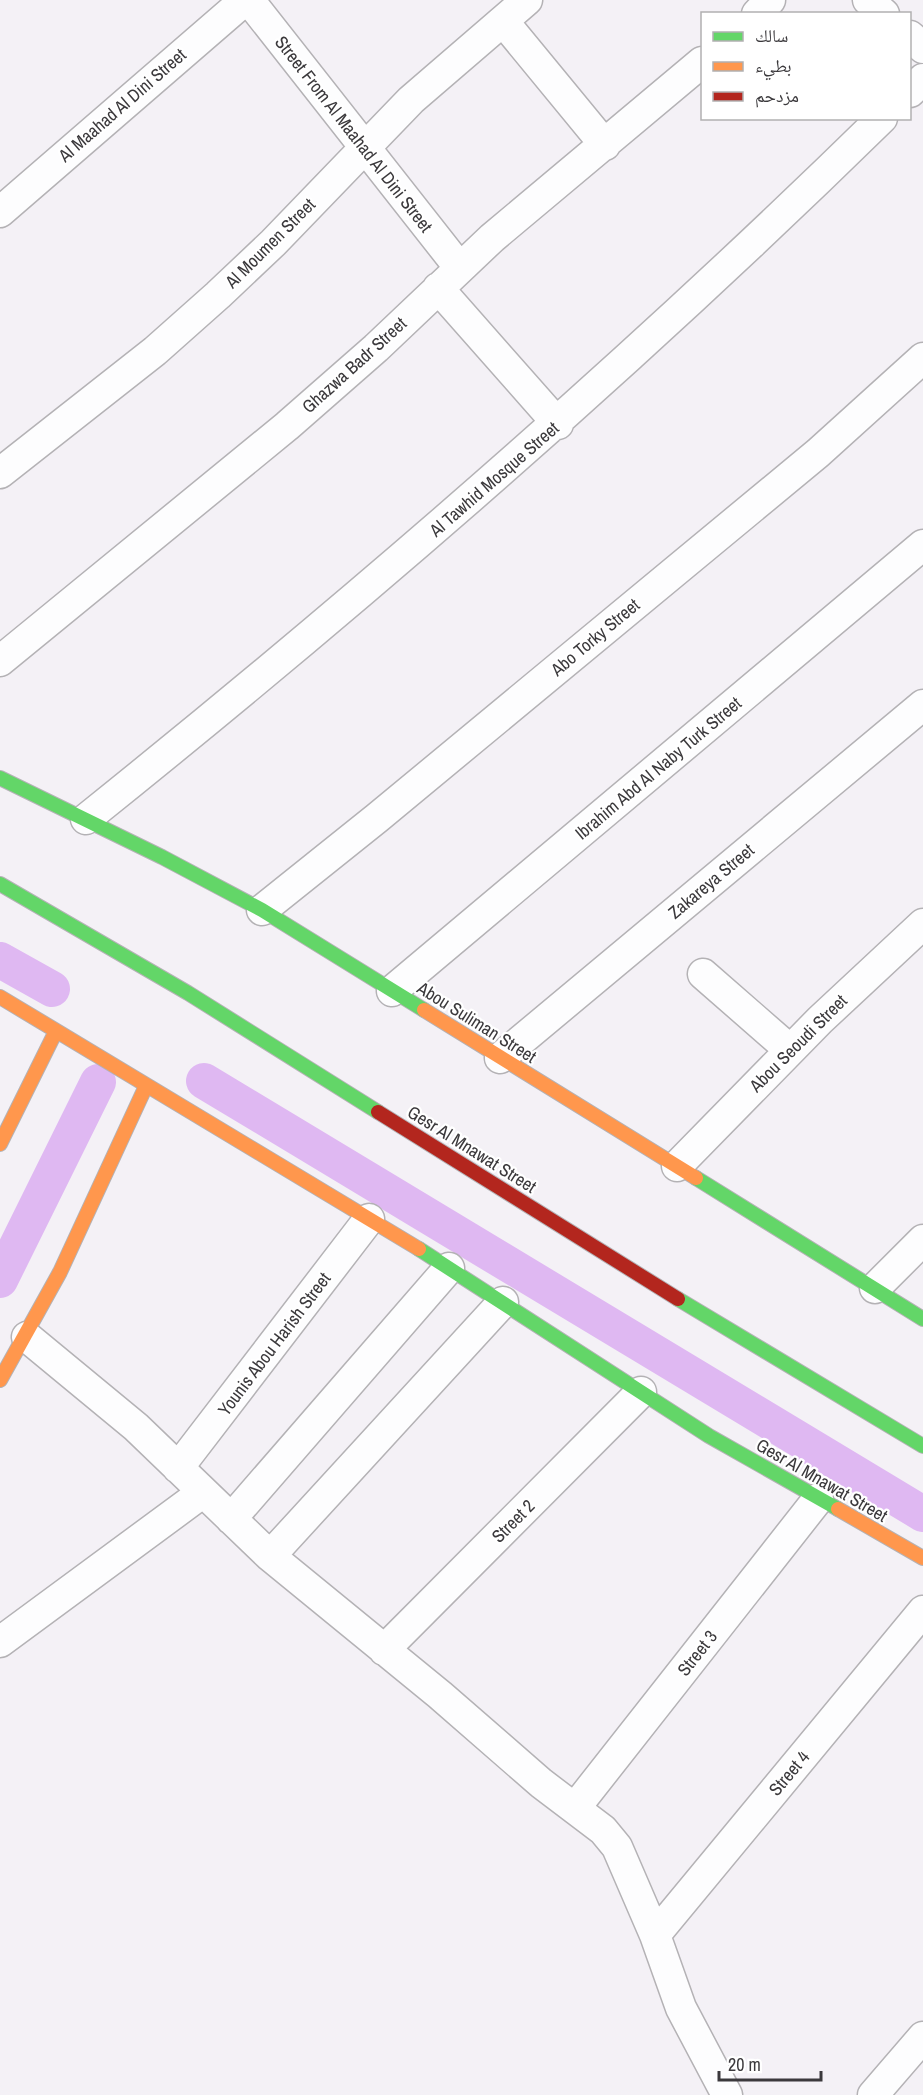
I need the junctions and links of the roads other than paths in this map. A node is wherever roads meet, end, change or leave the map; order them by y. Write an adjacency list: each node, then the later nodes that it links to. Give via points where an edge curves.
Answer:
1 (247, 0): 15 (street, Street From Al Maahad Al Dini Street); 16 (street, Al Maahad Al Dini Street)
2 (527, 0): 7 (street, Al Moumen Street)
3 (770, 0): 5 (street)
4 (868, 0): 6 (street)
5 (759, 12)
6 (882, 12)
7 (502, 21): 14 (street); 15 (street, Al Moumen Street, via 411,100)
8 (911, 38): 9 (street)
9 (923, 48)
10 (701, 63): 14 (street, Ghazwa Badr Street)
11 (923, 79): 12 (street)
12 (911, 90)
13 (880, 120): 20 (street, Al Tawhid Mosque Street)
14 (605, 145): 17 (street, Ghazwa Badr Street)
15 (366, 148): 17 (street, Street From Al Maahad Al Dini Street); 21 (street, Al Moumen Street, via 273,243 170,337)
16 (0, 212)
17 (459, 267): 18 (street, Ghazwa Badr Street)
18 (438, 288): 20 (street); 23 (street, Ghazwa Badr Street, via 287,426)
19 (923, 358): 28 (street, Abo Torky Street, via 818,453)
20 (558, 424): 26 (street, Al Tawhid Mosque Street, via 386,574)
21 (0, 473)
22 (923, 545): 31 (street, Ibrahim Abd Al Naby Turk Street)
23 (0, 661)
24 (923, 705): 35 (street, Zakareya Street)
25 (0, 778): 26 (street, Abou Suliman Street)
26 (86, 819): 28 (street, Abou Suliman Street)
27 (0, 884): 48 (street, Gesr Al Mnawat Street, via 188,993 615,1261)
28 (262, 910): 31 (street, Abou Suliman Street)
29 (923, 924): 34 (street, Abou Seoudi Street)
30 (703, 974): 34 (street)
31 (393, 992): 35 (street, Abou Suliman Street)
32 (0, 997): 33 (street, Gesr Al Mnawat Street)
33 (56, 1031): 36 (street, Gesr Al Mnawat Street); 37 (street)
34 (790, 1050): 38 (street, Abou Seoudi Street)
35 (500, 1058): 38 (street, Abou Suliman Street)
36 (146, 1086): 39 (street, Gesr Al Mnawat Street); 45 (street)
37 (0, 1144)
38 (677, 1166): 42 (street, Abou Suliman Street)
39 (369, 1219): 41 (street, Gesr Al Mnawat Street); 49 (street, Younis Abou Harish Street)
40 (923, 1240): 42 (street)
41 (449, 1268): 43 (street, Gesr Al Mnawat Street); 52 (street)
42 (875, 1288): 44 (street, Abou Suliman Street)
43 (503, 1302): 47 (street, Gesr Al Mnawat Street); 53 (street)
44 (923, 1319)
45 (27, 1337): 46 (street); 49 (street, via 136,1427)
46 (0, 1380)
47 (641, 1392): 51 (street, Gesr Al Mnawat Street); 57 (street, Street 2)
48 (923, 1446)
49 (178, 1468): 50 (street)
50 (202, 1493): 52 (street); 56 (street)
51 (818, 1498): 54 (street, Gesr Al Mnawat Street); 58 (street, Street 3)
52 (231, 1519): 53 (street)
53 (270, 1556): 57 (street)
54 (923, 1558)
55 (923, 1611): 59 (street, Street 4)
56 (0, 1642)
57 (384, 1650): 58 (street)
58 (575, 1808): 59 (street, via 603,1830 616,1847)
59 (655, 1935): 61 (street, via 681,2008)
60 (923, 2037): 62 (street)
61 (727, 2095)
62 (873, 2095)

